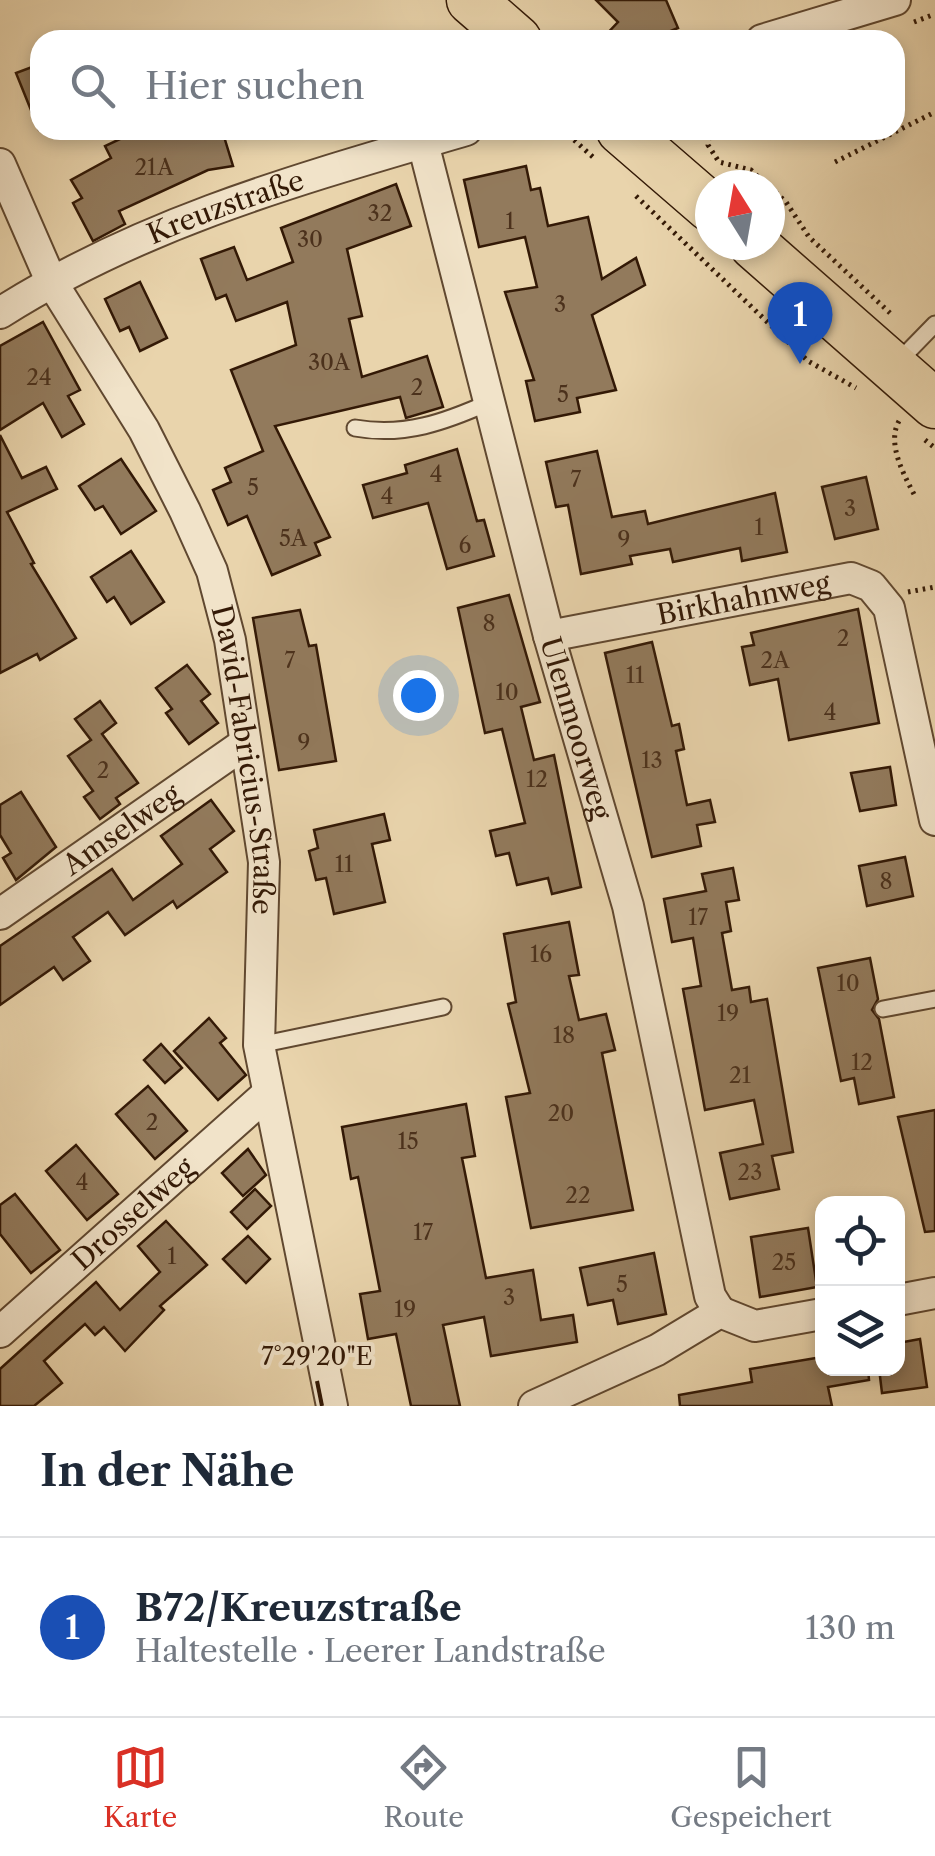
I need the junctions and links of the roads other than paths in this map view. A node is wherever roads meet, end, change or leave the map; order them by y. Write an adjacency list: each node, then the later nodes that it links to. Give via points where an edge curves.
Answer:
1 (471, 0): 3 (main road)
2 (895, 0): 4 (street)
3 (506, 30)
4 (795, 30)
5 (434, 140): 6 (street, Kreuzstraße)
6 (424, 143): 11 (street, Kreuzstraße, via 184,217); 15 (street, Ulenmoorweg)
7 (611, 147): 9 (main road)
8 (0, 164): 11 (street, David-Fabricius-Straße)
9 (695, 198)
10 (769, 260): 14 (main road)
11 (51, 280): 12 (street, Kreuzstraße); 19 (street, David-Fabricius-Straße, via 144,430 212,572 230,640)
12 (0, 313)
13 (935, 324): 14 (lane)
14 (889, 378): 16 (main road)
15 (490, 402): 17 (lane, via 389,434); 18 (street, Ulenmoorweg)
16 (917, 412)
17 (355, 428)
18 (550, 636): 20 (street, Birkhahnweg, via 796,586 850,578 872,586 889,608); 29 (street, Ulenmoorweg, via 628,906 710,1296)
19 (244, 744): 21 (street, Amselweg); 25 (street, David-Fabricius-Straße, via 264,862)
20 (935, 820)
21 (0, 914)
22 (935, 999): 24 (lane)
23 (443, 1007): 25 (lane)
24 (883, 1008)
25 (259, 1045): 26 (street, David-Fabricius-Straße)
26 (266, 1095): 31 (street, Drosselweg); 32 (street, David-Fabricius-Straße)
27 (935, 1293): 28 (street)
28 (905, 1299)
29 (720, 1312): 30 (street, via 756,1326); 33 (street, via 658,1350)
30 (815, 1315)
31 (0, 1332)
32 (332, 1406)
33 (534, 1406)

